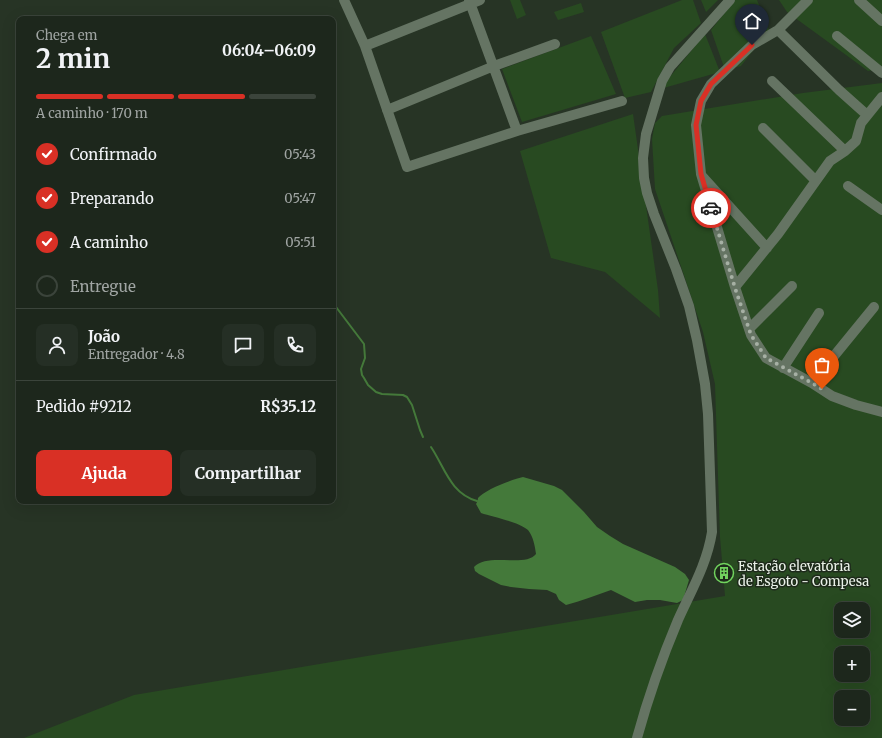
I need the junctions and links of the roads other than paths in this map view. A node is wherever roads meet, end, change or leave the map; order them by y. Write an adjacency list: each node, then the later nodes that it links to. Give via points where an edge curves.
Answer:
1 (344, 0): 10 (street)
2 (730, 0): 34 (street, via 670,67 662,81 646,134 643,158 647,193 689,306 705,384 712,532 704,563 664,655)
3 (808, 0): 7 (street)
4 (859, 0): 6 (street)
5 (473, 1): 10 (street); 11 (street)
6 (882, 21)
7 (778, 30): 17 (street); 21 (street, via 752,45 711,84 701,101 696,125)
8 (837, 36): 12 (street)
9 (555, 44): 11 (street)
10 (365, 46): 16 (street)
11 (494, 66): 16 (street); 19 (street)
12 (882, 73)
13 (772, 81): 20 (street)
14 (882, 97): 17 (street)
15 (622, 101): 19 (street)
16 (387, 110): 19 (street, via 407,167)
17 (867, 115): 20 (street, via 861,123 856,141)
18 (763, 128): 22 (street)
19 (517, 131)
20 (845, 151): 22 (street, via 830,161)
21 (701, 174): 25 (street); 27 (street)
22 (815, 180): 25 (street)
23 (848, 186): 24 (street)
24 (882, 210)
25 (767, 248): 27 (street)
26 (792, 286): 30 (street)
27 (735, 288): 30 (street)
28 (874, 307): 32 (street)
29 (819, 313): 31 (street)
30 (749, 329): 31 (street, via 766,358)
31 (783, 368): 32 (street)
32 (812, 383): 33 (street, via 832,396)
33 (882, 412)
34 (637, 738)

